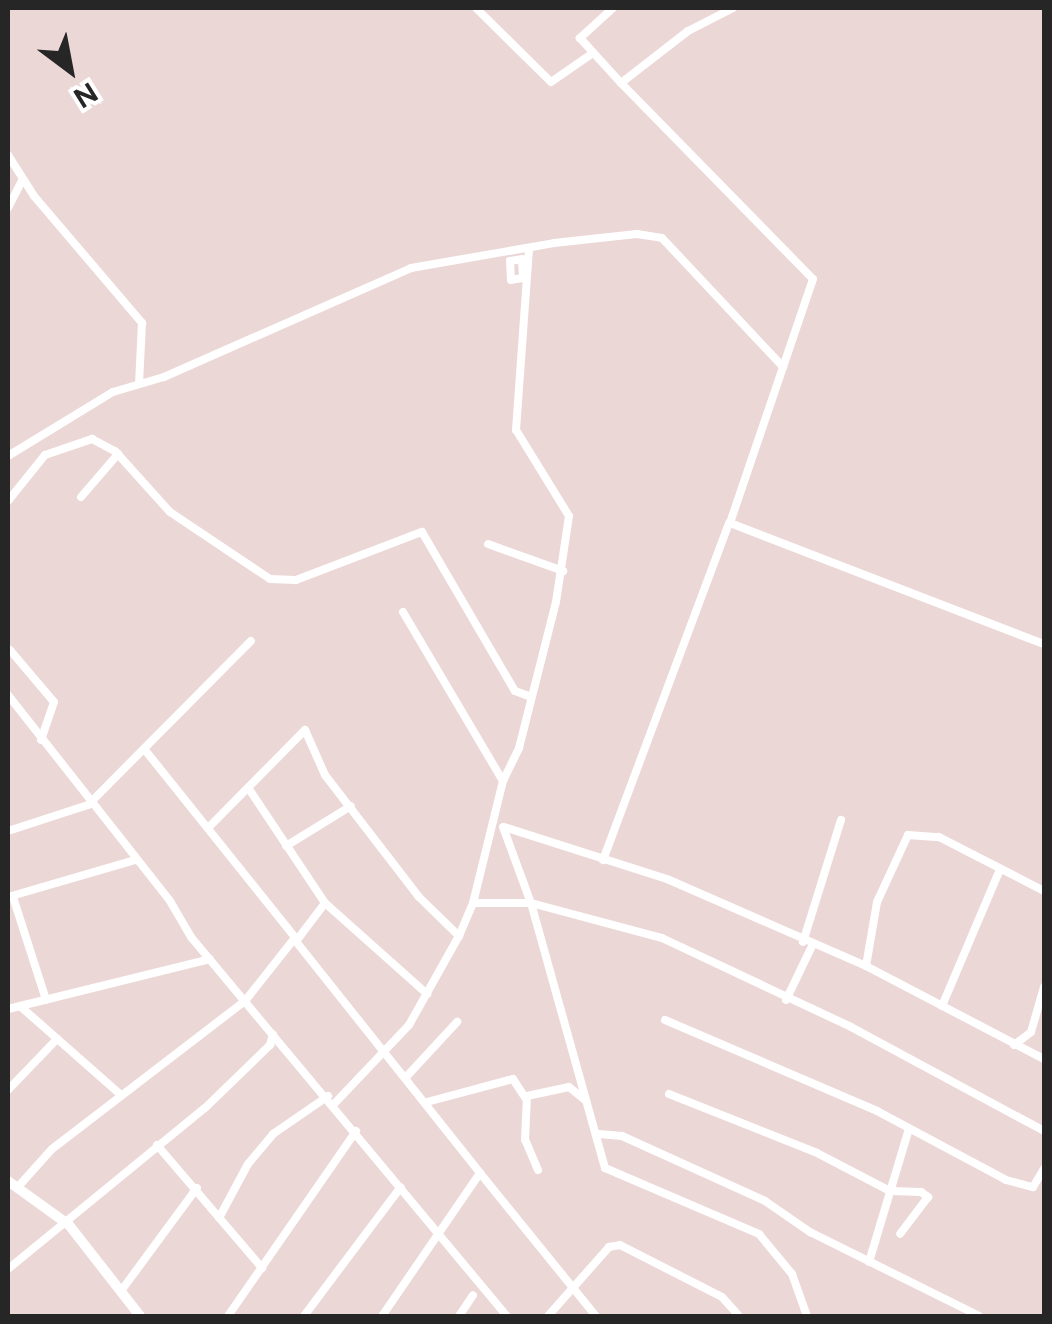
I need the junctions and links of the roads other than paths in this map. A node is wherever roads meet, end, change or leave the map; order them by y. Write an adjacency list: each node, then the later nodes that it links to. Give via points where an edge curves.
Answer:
1 (476, 8): 4 (street, via 550,82)
2 (613, 8): 4 (street, via 582,31)
3 (733, 8): 5 (street, via 688,31)
4 (590, 55): 5 (street)
5 (621, 83): 10 (street, via 814,278)
6 (8, 155): 7 (street)
7 (22, 181): 8 (street); 11 (street, via 142,323)
8 (8, 208)
9 (530, 248): 10 (street, via 637,234 662,238); 11 (street, via 411,268); 18 (street, via 516,430 569,516)
10 (783, 367): 16 (street)
11 (139, 384): 13 (street, via 74,411)
12 (118, 454): 14 (street); 15 (street, via 102,441 76,441 45,456); 24 (street, via 170,512 270,579 296,580 422,532 515,690)
13 (8, 456)
14 (81, 496)
15 (8, 502)
16 (730, 519): 21 (street, via 738,529); 37 (street)
17 (488, 544): 18 (street)
18 (563, 571): 24 (street)
19 (403, 612): 27 (street)
20 (251, 642): 26 (street)
21 (1044, 644)
22 (10, 650): 25 (street, via 54,702)
23 (8, 695): 25 (street)
24 (529, 696): 27 (street, via 519,748)
25 (42, 740): 29 (street)
26 (145, 750): 29 (street); 33 (street)
27 (502, 781): 32 (street)
28 (249, 788): 30 (street, via 305,730 325,775); 33 (street); 35 (street)
29 (88, 805): 34 (street); 36 (street)
30 (351, 806): 35 (street); 44 (street, via 418,898)
31 (841, 820): 46 (street)
32 (500, 824): 37 (street); 42 (street); 43 (street)
33 (208, 828): 45 (street)
34 (8, 831)
35 (286, 846): 41 (street)
36 (135, 860): 40 (street); 47 (street)
37 (603, 860): 46 (street, via 667,879)
38 (999, 872): 39 (street); 48 (street, via 939,837 908,835 877,902); 55 (street)
39 (1044, 891)
40 (10, 897): 51 (street)
41 (325, 903): 45 (street); 50 (street)
42 (473, 903): 43 (street); 44 (street)
43 (531, 903): 52 (street, via 662,938); 73 (street)
44 (459, 936): 50 (street)
45 (298, 940): 53 (street, via 288,942); 64 (street)
46 (808, 944): 48 (street); 52 (street)
47 (210, 959): 51 (street); 53 (street)
48 (866, 966): 55 (street)
49 (1044, 988): 63 (street, via 1031,1032)
50 (427, 994): 64 (street)
51 (46, 1000): 54 (street)
52 (786, 1000): 76 (street, via 880,1042 915,1067)
53 (245, 1001): 59 (street); 69 (street)
54 (20, 1006): 56 (street); 60 (street)
55 (942, 1006): 63 (street)
56 (8, 1009)
57 (665, 1020): 75 (street, via 852,1100)
58 (457, 1022): 66 (street)
59 (273, 1034): 61 (street); 62 (street)
60 (57, 1039): 67 (street); 69 (street)
61 (282, 1043): 62 (street); 71 (street)
62 (270, 1045): 78 (street)
63 (1014, 1045): 65 (street)
64 (388, 1052): 66 (street); 71 (street)
65 (1044, 1059)
66 (407, 1076): 72 (street)
67 (8, 1090)
68 (669, 1094): 85 (street, via 817,1153)
69 (121, 1095): 82 (street)
70 (526, 1098): 72 (street, via 513,1079); 73 (street, via 570,1086); 80 (street, via 526,1140)
71 (331, 1100): 74 (street); 86 (street, via 273,1134)
72 (427, 1102): 81 (street)
73 (592, 1108): 77 (street)
74 (356, 1131): 84 (street); 91 (street)
75 (908, 1132): 79 (street, via 1030,1188); 85 (street)
76 (1044, 1132)
77 (599, 1134): 90 (street, via 622,1136 765,1201); 105 (street, via 609,1172 758,1234 792,1274)
78 (157, 1145): 83 (street); 87 (street)
79 (1044, 1169)
80 (538, 1170)
81 (480, 1172): 88 (street); 93 (street)
82 (12, 1184): 87 (street)
83 (197, 1188): 86 (street); 94 (street)
84 (401, 1188): 88 (street); 98 (street)
85 (890, 1191): 89 (street, via 928,1197); 90 (street)
86 (219, 1218): 91 (street)
87 (69, 1225): 92 (street); 94 (street)
88 (436, 1234): 99 (street); 101 (street)
89 (900, 1234)
90 (869, 1262): 106 (street)
91 (262, 1268): 97 (street)
92 (8, 1269)
93 (574, 1288): 102 (street); 103 (street); 104 (street, via 609,1247 620,1244 722,1297)
94 (121, 1291): 96 (street)
95 (473, 1295): 100 (street)
96 (140, 1316)
97 (228, 1316)
98 (304, 1316)
99 (382, 1316)
100 (459, 1316)
101 (507, 1316)
102 (548, 1316)
103 (596, 1316)
104 (738, 1316)
105 (807, 1316)
106 (980, 1316)

